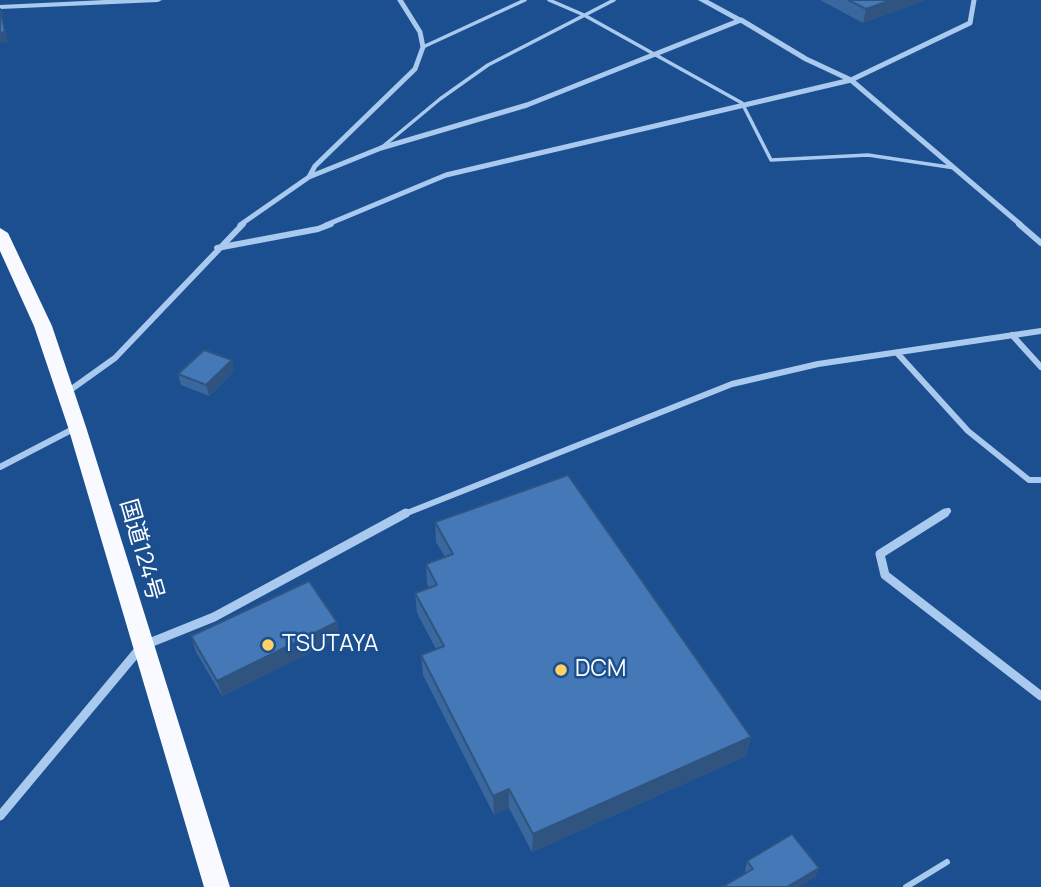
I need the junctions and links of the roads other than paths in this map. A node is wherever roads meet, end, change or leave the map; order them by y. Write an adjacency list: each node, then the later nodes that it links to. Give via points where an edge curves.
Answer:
1 (158, 0): 8 (street)
2 (400, 0): 11 (street, via 420,32)
3 (525, 0): 11 (lane)
4 (549, 0): 9 (lane)
5 (614, 0): 9 (lane)
6 (702, 0): 10 (street)
7 (974, 0): 13 (street, via 970,23)
8 (0, 7)
9 (584, 15): 12 (lane); 15 (lane, via 488,65)
10 (741, 20): 12 (street); 13 (street)
11 (423, 47): 17 (street, via 415,69)
12 (654, 55): 14 (lane); 15 (street, via 527,105)
13 (851, 80): 14 (street); 16 (street)
14 (742, 103): 16 (lane, via 771,160 868,155); 20 (street, via 446,175 318,229)
15 (380, 149): 17 (street)
16 (955, 168): 19 (street)
17 (309, 177): 20 (street, via 260,209)
18 (0, 233): 25 (highway, 国道124号, via 43,326)
19 (1041, 243)
20 (216, 248): 25 (street, via 115,358)
21 (1041, 331): 22 (street)
22 (1012, 335): 23 (street); 24 (street)
23 (898, 354): 28 (street, via 968,431 1029,481); 30 (street, via 818,363 720,389 404,514 214,617)
24 (1041, 367)
25 (65, 393): 26 (highway, 国道124号)
26 (77, 427): 27 (street); 30 (highway, 国道124号)
27 (0, 467)
28 (1041, 480)
29 (948, 511): 31 (street, via 880,554 884,575)
30 (142, 646): 32 (street); 34 (highway, 国道124号)
31 (1041, 696)
32 (0, 816)
33 (947, 862): 35 (lane)
34 (217, 887)
35 (906, 887)

